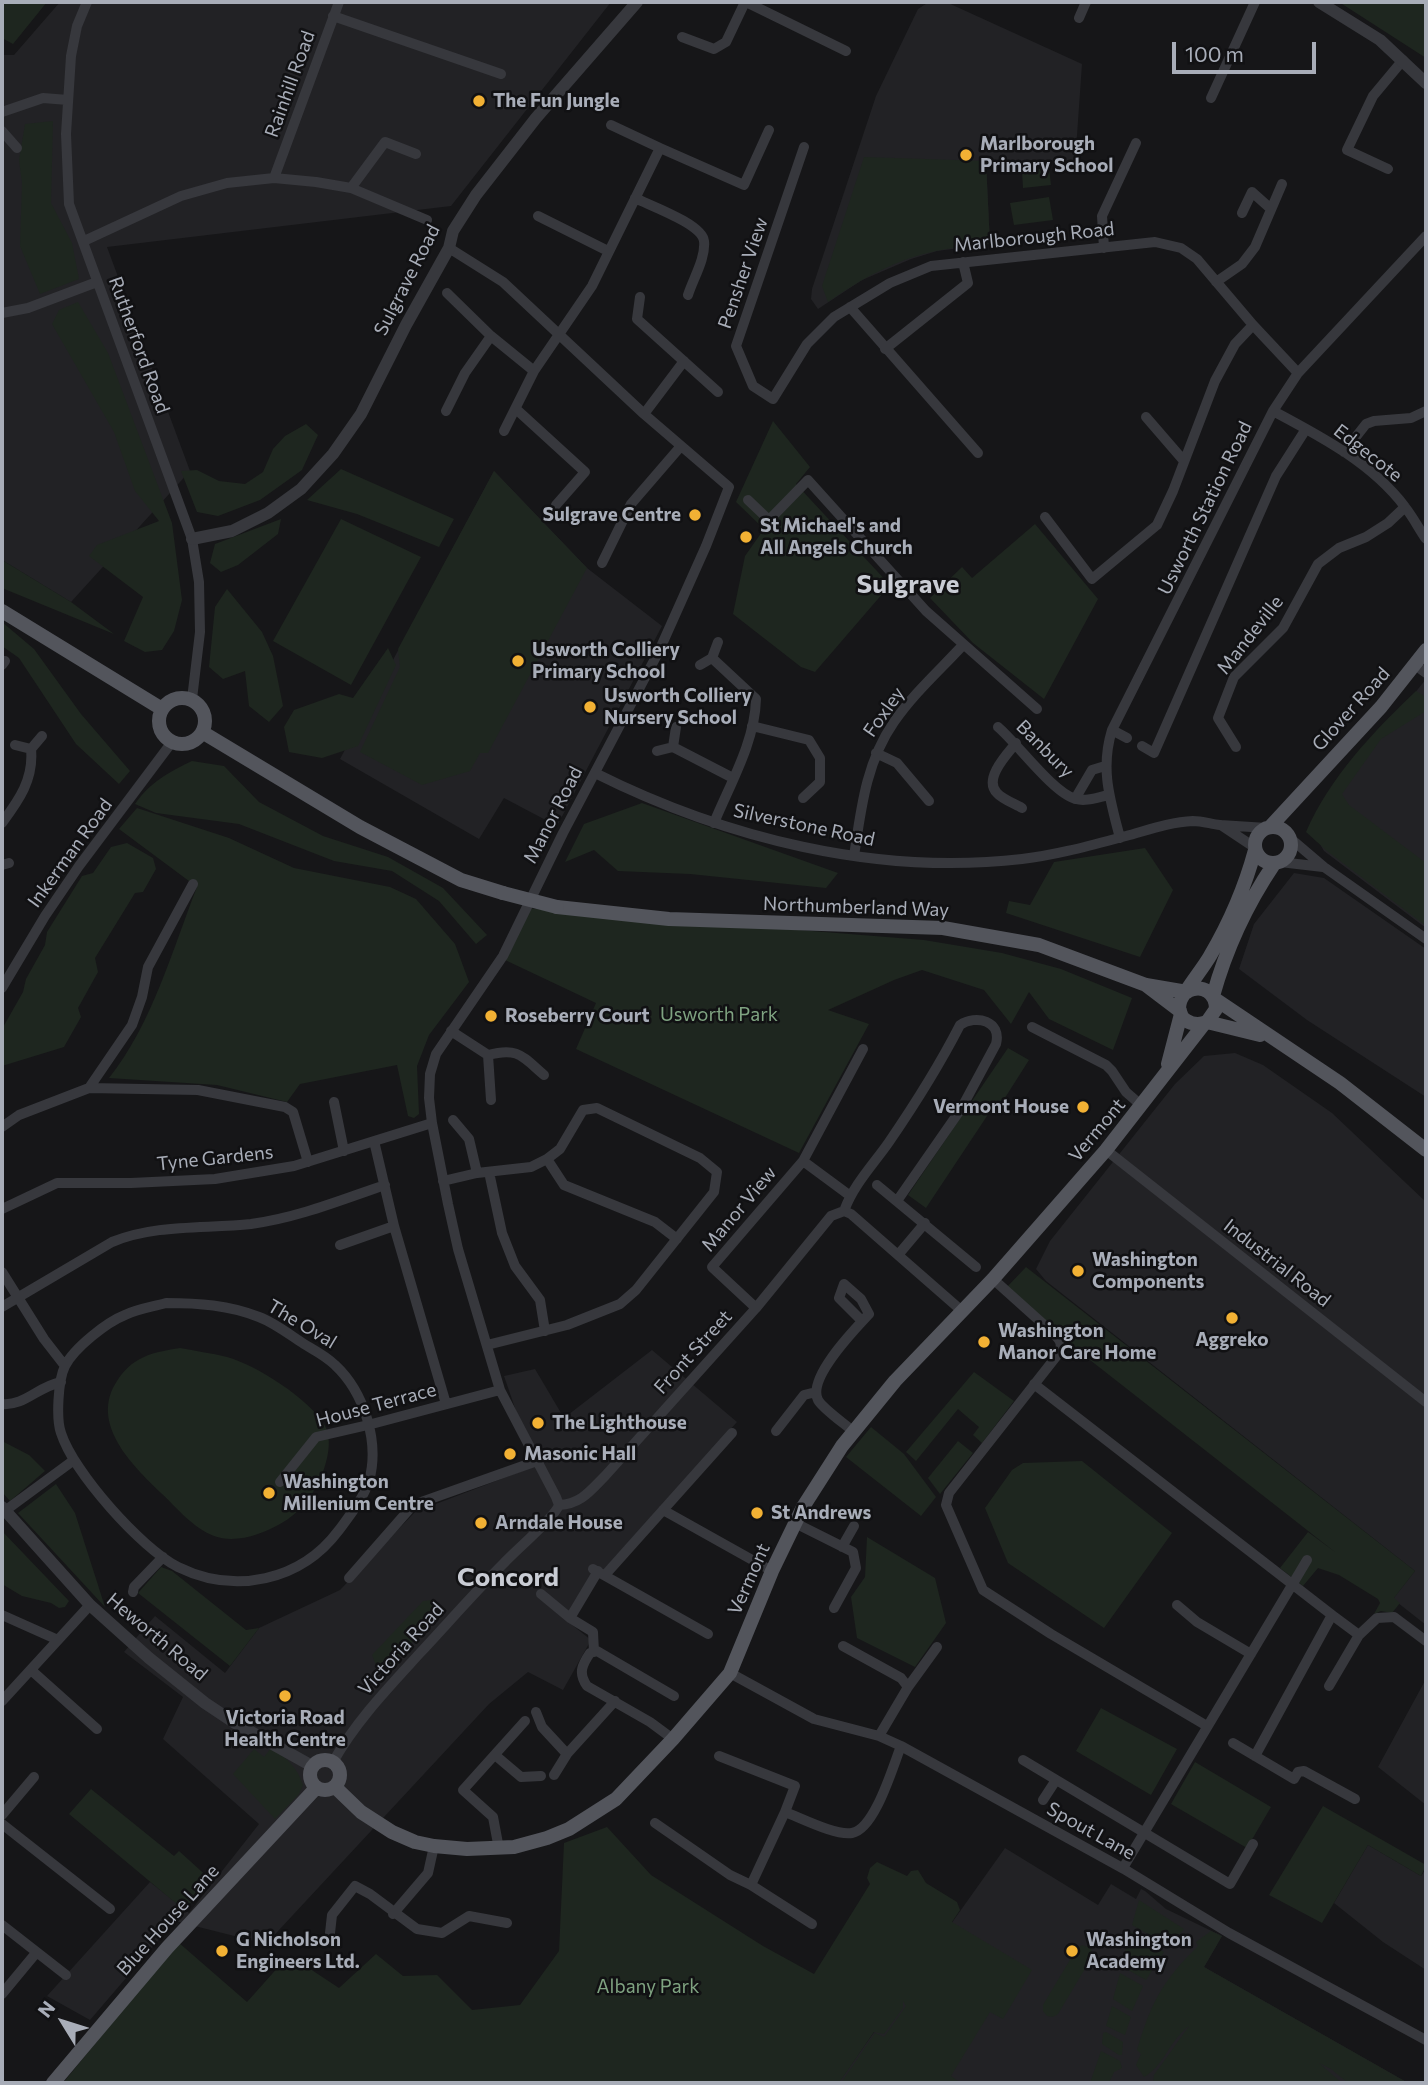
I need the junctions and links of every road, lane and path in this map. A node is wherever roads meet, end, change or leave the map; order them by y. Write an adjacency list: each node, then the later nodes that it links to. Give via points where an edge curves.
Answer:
1 (87, 2): 16 (street, Rutherford Road, via 71,56)
2 (338, 2): 8 (street, Rainhill Road)
3 (637, 2): 37 (street, Sulgrave Road, via 475,195 453,231)
4 (745, 2): 10 (street, via 726,42 714,49); 11 (street)
5 (1086, 2): 9 (street)
6 (1255, 2): 15 (street)
7 (1319, 2): 12 (street)
8 (334, 16): 13 (street); 27 (street, Rainhill Road)
9 (1079, 18)
10 (682, 37)
11 (846, 51)
12 (1403, 60): 14 (street); 26 (street, via 1373,96 1347,150)
13 (501, 74)
14 (1426, 83)
15 (1211, 98)
16 (68, 100): 17 (street, via 43,97); 36 (street, Rutherford Road, via 69,204)
17 (2, 112)
18 (611, 125): 24 (street)
19 (769, 130): 24 (street, via 744,185)
20 (2, 131): 23 (street)
21 (1136, 143): 38 (street, via 1101,216)
22 (804, 147): 56 (street, Pensher View, via 736,346 753,386)
23 (16, 148)
24 (660, 148): 30 (street)
25 (416, 154): 29 (street, via 384,142)
26 (1388, 169)
27 (274, 178): 29 (street); 36 (street, via 227,183 181,196)
28 (1282, 184): 31 (street)
29 (351, 188): 34 (street)
30 (635, 198): 39 (street); 44 (street, via 697,228 704,238 704,251)
31 (1271, 209): 32 (street, via 1252,192); 42 (street, via 1255,247)
32 (1242, 213)
33 (538, 216): 39 (street)
34 (427, 220)
35 (1426, 236): 54 (street, Usworth Station Road)
36 (84, 241): 41 (street, Rutherford Road)
37 (449, 248): 50 (street, Manor Road, via 503,282); 73 (street, Sulgrave Road, via 361,414 333,454 301,489 268,513 232,531)
38 (1104, 248): 40 (street, Marlborough Road); 42 (street, Marlborough Road, via 1155,242 1181,248)
39 (608, 251): 50 (street, via 592,286)
40 (963, 262): 46 (street, Marlborough Road, via 931,266); 51 (street, via 968,283)
41 (97, 282): 47 (street); 73 (street, Rutherford Road)
42 (1216, 282): 48 (street, Marlborough Road)
43 (447, 293): 49 (street)
44 (688, 295)
45 (640, 298): 52 (street, via 638,319)
46 (850, 307): 51 (street); 56 (street, Marlborough Road, via 807,344)
47 (2, 313)
48 (1253, 326): 54 (street, Marlborough Road); 68 (street, via 1235,344 1215,381)
49 (491, 335): 53 (street); 58 (street)
50 (559, 335): 53 (street); 61 (street, Manor Road)
51 (885, 349): 67 (street)
52 (684, 361): 55 (street); 61 (street)
53 (534, 371): 57 (street)
54 (1298, 373): 59 (street, Usworth Station Road)
55 (718, 393)
56 (773, 399)
57 (516, 409): 64 (street); 70 (street, via 585,472)
58 (446, 411)
59 (1273, 411): 63 (street, Edgecote); 89 (street, Usworth Station Road)
60 (1426, 411): 66 (street, via 1411,418 1366,424)
61 (644, 414): 65 (street, Manor Road)
62 (1146, 417): 68 (street)
63 (1306, 429): 66 (street, Edgecote); 96 (street, via 1276,476 1154,753)
64 (503, 431)
65 (681, 446): 75 (street, via 631,504); 103 (street, Manor Road, via 729,491 674,619)
66 (1345, 452): 71 (street, Edgecote)
67 (978, 453)
68 (1184, 461): 72 (street, via 1157,525 1092,579)
69 (748, 500): 78 (street, via 769,520 808,480 926,611)
70 (556, 505)
71 (1405, 507): 74 (street, Edgecote); 98 (street, Mandeville, via 1388,523 1318,564 1283,628 1234,677 1218,718)
72 (1045, 517)
73 (192, 539): 83 (street, Rutherford Road, via 200,632)
74 (1426, 539)
75 (602, 563)
76 (2, 611): 84 (main road)
77 (718, 642): 80 (street)
78 (963, 645): 85 (street); 101 (street, Foxley, via 896,720)
79 (1426, 650): 82 (main road, Glover Road)
80 (712, 658): 81 (street); 86 (street, via 756,698)
81 (700, 665)
82 (1421, 669): 105 (main road, Glover Road)
83 (192, 699): 84 (main road, via 174,699); 90 (main road, via 203,711)
84 (162, 709): 93 (main road, via 161,730)
85 (1037, 709)
86 (752, 726): 104 (street); 107 (street, via 809,740 820,758 820,782)
87 (676, 727): 97 (street)
88 (998, 727): 94 (street, Banbury)
89 (1112, 730): 92 (street); 102 (street, Usworth Station Road)
90 (202, 732): 93 (main road, via 190,742); 124 (main road, Northumberland Way, bridge, via 360,827 461,880 503,893 557,907 669,919 943,928 1039,945)
91 (42, 736): 99 (street)
92 (1127, 738)
93 (172, 742): 123 (street, Inkerman Road, via 72,876)
94 (1016, 743): 108 (street, Banbury, via 1044,775); 110 (street, via 996,767 993,786)
95 (15, 745): 99 (street)
96 (1142, 746)
97 (673, 747): 100 (street); 104 (street)
98 (1236, 747)
99 (31, 749): 111 (street, via 23,792)
100 (657, 751)
101 (876, 753): 109 (street, via 897,763); 118 (street, Foxley)
102 (1105, 766): 106 (street, Usworth Station Road); 108 (street, via 1092,770)
103 (595, 773): 112 (street, Silverstone Road); 130 (street, Manor Road, via 503,956)
104 (733, 778): 112 (street)
105 (1303, 792): 114 (main road, Glover Road); 115 (main road, Glover Road)
106 (1109, 794): 108 (street, Banbury); 116 (street, Usworth Station Road)
107 (803, 798)
108 (1075, 799)
109 (929, 801)
110 (1022, 808)
111 (2, 823)
112 (714, 823): 118 (street, Silverstone Road)
113 (1221, 825): 114 (street, Silverstone Road); 116 (street, Silverstone Road, via 1195,821); 117 (street, Silverstone Road)
114 (1268, 827): 115 (main road); 117 (main road, via 1256,836)
115 (1288, 835): 119 (main road, via 1289,855); 120 (street)
116 (1120, 838): 118 (street, Silverstone Road, via 1036,857 977,863)
117 (1254, 848): 119 (main road, via 1260,859); 125 (main road, via 1239,899 1211,956)
118 (854, 856)
119 (1277, 863): 120 (street); 126 (main road, via 1230,946)
120 (1324, 867): 122 (street)
121 (193, 884): 136 (street, via 148,967 132,1026)
122 (1426, 939)
123 (3, 981)
124 (1146, 985): 125 (main road, Northumberland Way); 127 (main road, Northumberland Way)
125 (1187, 991): 126 (main road, via 1205,989); 127 (main road, via 1180,1000)
126 (1214, 998): 128 (main road, via 1215,1015); 131 (main road)
127 (1180, 1012): 128 (main road, via 1193,1024); 134 (main road, Vermont)
128 (1205, 1023): 131 (main road); 134 (main road, Vermont)
129 (1032, 1027): 139 (street, via 1106,1065)
130 (451, 1031): 133 (street); 141 (street, Manor Road, via 430,1074)
131 (1268, 1036): 145 (main road, via 1340,1083)
132 (863, 1049): 148 (street)
133 (488, 1055): 135 (street, via 507,1050); 137 (street)
134 (1167, 1069): 139 (main road, Vermont)
135 (544, 1075)
136 (89, 1088): 142 (street, via 19,1115); 149 (street, via 198,1090 285,1107 293,1112)
137 (491, 1100)
138 (334, 1101): 146 (street)
139 (1142, 1105): 144 (main road, Vermont)
140 (453, 1120): 151 (street, via 469,1139)
141 (432, 1123): 143 (street, Tyne Gardens); 152 (street, Manor Road)
142 (2, 1127)
143 (374, 1141): 146 (street, Tyne Gardens); 153 (street)
144 (1106, 1150): 166 (main road, Vermont); 179 (street, Industrial Road)
145 (1426, 1150)
146 (344, 1151): 149 (street, Tyne Gardens)
147 (547, 1159): 150 (street, via 531,1167); 161 (street, via 565,1185 654,1222); 161 (street, via 560,1149 583,1110 597,1108 700,1158 717,1172 714,1192)
148 (803, 1161): 155 (street); 169 (street, Manor View, via 712,1267)
149 (308, 1162): 157 (street, Tyne Gardens, via 215,1179 57,1183)
150 (489, 1171): 151 (street); 172 (street, via 502,1233 515,1266 540,1300)
151 (477, 1173): 152 (street)
152 (443, 1181): 173 (street, Manor Road)
153 (385, 1185): 160 (street); 167 (street, via 253,1224 127,1236)
154 (877, 1185): 156 (street)
155 (849, 1195): 156 (street, via 922,1095 960,1025 966,1020 990,1023 998,1036 996,1044 961,1109); 158 (street)
156 (897, 1201): 159 (street)
157 (2, 1209)
158 (844, 1210): 163 (street); 169 (street, Front Street, via 831,1216)
159 (925, 1223): 163 (street); 164 (street)
160 (394, 1226): 162 (street); 180 (street)
161 (677, 1239): 172 (street, via 620,1304)
162 (341, 1245)
163 (898, 1255): 170 (street)
164 (976, 1267)
165 (2, 1272): 167 (street)
166 (993, 1279): 170 (main road, Vermont); 176 (street, via 1062,1345)
167 (18, 1297): 168 (street); 174 (street)
168 (2, 1307)
169 (756, 1308): 189 (street, Front Street, via 605,1476 582,1499)
170 (962, 1311): 184 (main road, Vermont, via 895,1381)
171 (862, 1321): 178 (street, via 825,1367)
172 (545, 1331): 173 (street)
173 (486, 1345): 177 (street, Manor Road)
174 (65, 1366): 175 (street, The Oval); 182 (street, The Oval, via 92,1336 124,1315 166,1303 209,1304 260,1317 333,1363 349,1379)
175 (61, 1382): 181 (street, via 47,1385 15,1405); 186 (street, The Oval, via 61,1433)
176 (1034, 1384): 200 (street); 226 (street, via 949,1493 946,1505 983,1590)
177 (500, 1390): 180 (street, House Terrace); 187 (street, Manor Road)
178 (816, 1392): 183 (street, via 804,1395); 184 (street, via 818,1401)
179 (1426, 1402)
180 (446, 1404): 182 (street, House Terrace)
181 (2, 1405)
182 (368, 1425): 188 (street, House Terrace, via 316,1437); 195 (street, The Oval, via 373,1453 368,1483 331,1541 305,1564 265,1580 226,1580 195,1573)
183 (776, 1431)
184 (855, 1432): 192 (main road, Vermont)
185 (732, 1433): 191 (street)
186 (74, 1460): 190 (street); 195 (street, The Oval, via 119,1516)
187 (537, 1461): 189 (street, Manor Road); 199 (street, via 413,1505)
188 (280, 1482)
189 (559, 1506): 237 (street, Victoria Road, via 387,1689 347,1738)
190 (3, 1510): 203 (street, Heworth Road)
191 (663, 1510): 197 (street); 198 (street)
192 (795, 1523): 194 (street); 197 (main road, Vermont)
193 (854, 1526): 194 (street)
194 (842, 1547): 205 (street, via 853,1552 856,1568)
195 (163, 1557): 201 (street)
196 (1307, 1560): 200 (street)
197 (772, 1571): 218 (main road, Vermont)
198 (599, 1572): 208 (street); 209 (street)
199 (349, 1578)
200 (1293, 1584): 207 (street); 216 (street)
201 (133, 1592)
202 (541, 1594): 208 (street)
203 (90, 1605): 211 (street); 238 (street, Heworth Road, via 205,1703)
204 (1177, 1605): 216 (street)
205 (834, 1608)
206 (2, 1615): 211 (street)
207 (1332, 1615): 210 (street); 235 (street)
208 (570, 1618): 215 (street, via 593,1632)
209 (708, 1634)
210 (1359, 1636): 212 (street, via 1377,1618 1391,1616); 219 (street)
211 (58, 1640): 217 (street)
212 (1426, 1641)
213 (842, 1646): 220 (street, via 901,1678)
214 (937, 1647): 220 (street)
215 (594, 1652): 221 (street); 223 (street, via 582,1666 583,1679 587,1686)
216 (1251, 1654): 226 (street)
217 (31, 1670): 222 (street); 227 (street)
218 (730, 1673): 228 (street, Spout Lane, via 814,1718); 229 (main road, Vermont)
219 (1329, 1686)
220 (908, 1687): 228 (street)
221 (674, 1696)
222 (2, 1700)
223 (615, 1701): 229 (street); 232 (street)
224 (536, 1712): 232 (street, via 542,1727)
225 (525, 1721): 233 (street)
226 (1206, 1726): 251 (street)
227 (97, 1729)
228 (879, 1736): 231 (street, Spout Lane)
229 (673, 1739): 254 (main road, Vermont, via 616,1799 569,1829)
230 (1233, 1743): 235 (street)
231 (901, 1746): 247 (street, via 872,1818 860,1830 840,1832); 255 (street, Spout Lane)
232 (567, 1754): 239 (street)
233 (495, 1755): 240 (street, via 521,1777); 254 (street, via 463,1790 493,1817)
234 (719, 1756): 247 (street, via 795,1786)
235 (1255, 1756): 245 (street, via 1294,1779 1304,1770)
236 (1023, 1760): 242 (street)
237 (334, 1762): 238 (main road, via 325,1759); 243 (main road, via 340,1775)
238 (312, 1766): 244 (main road, via 310,1778)
239 (554, 1775)
240 (541, 1776)
241 (34, 1777): 248 (street)
242 (1056, 1780): 246 (street); 251 (street)
243 (335, 1787): 244 (main road); 253 (main road, Vermont, via 376,1823)
244 (316, 1788): 267 (main road, Blue House Lane, via 167,1948)
245 (1355, 1799)
246 (1044, 1800)
247 (785, 1812): 256 (street)
248 (2, 1815)
249 (655, 1823): 256 (street)
250 (2, 1824): 257 (street)
251 (1144, 1832): 252 (street, via 1230,1884); 255 (street)
252 (1254, 1844)
253 (434, 1846): 254 (main road, Vermont); 258 (street, via 428,1873)
254 (499, 1849)
255 (1123, 1868): 266 (street, Spout Lane, via 1228,1933)
256 (751, 1885): 260 (street)
257 (110, 1909)
258 (393, 1914): 259 (street, via 417,1929 442,1933 468,1916); 262 (street, via 355,1886 332,1915)
259 (507, 1923)
260 (812, 1924)
261 (2, 1925): 263 (street)
262 (330, 1933)
263 (36, 1953): 264 (street); 265 (street)
264 (66, 1975)
265 (2, 1994)
266 (1426, 2040)
267 (53, 2083)

